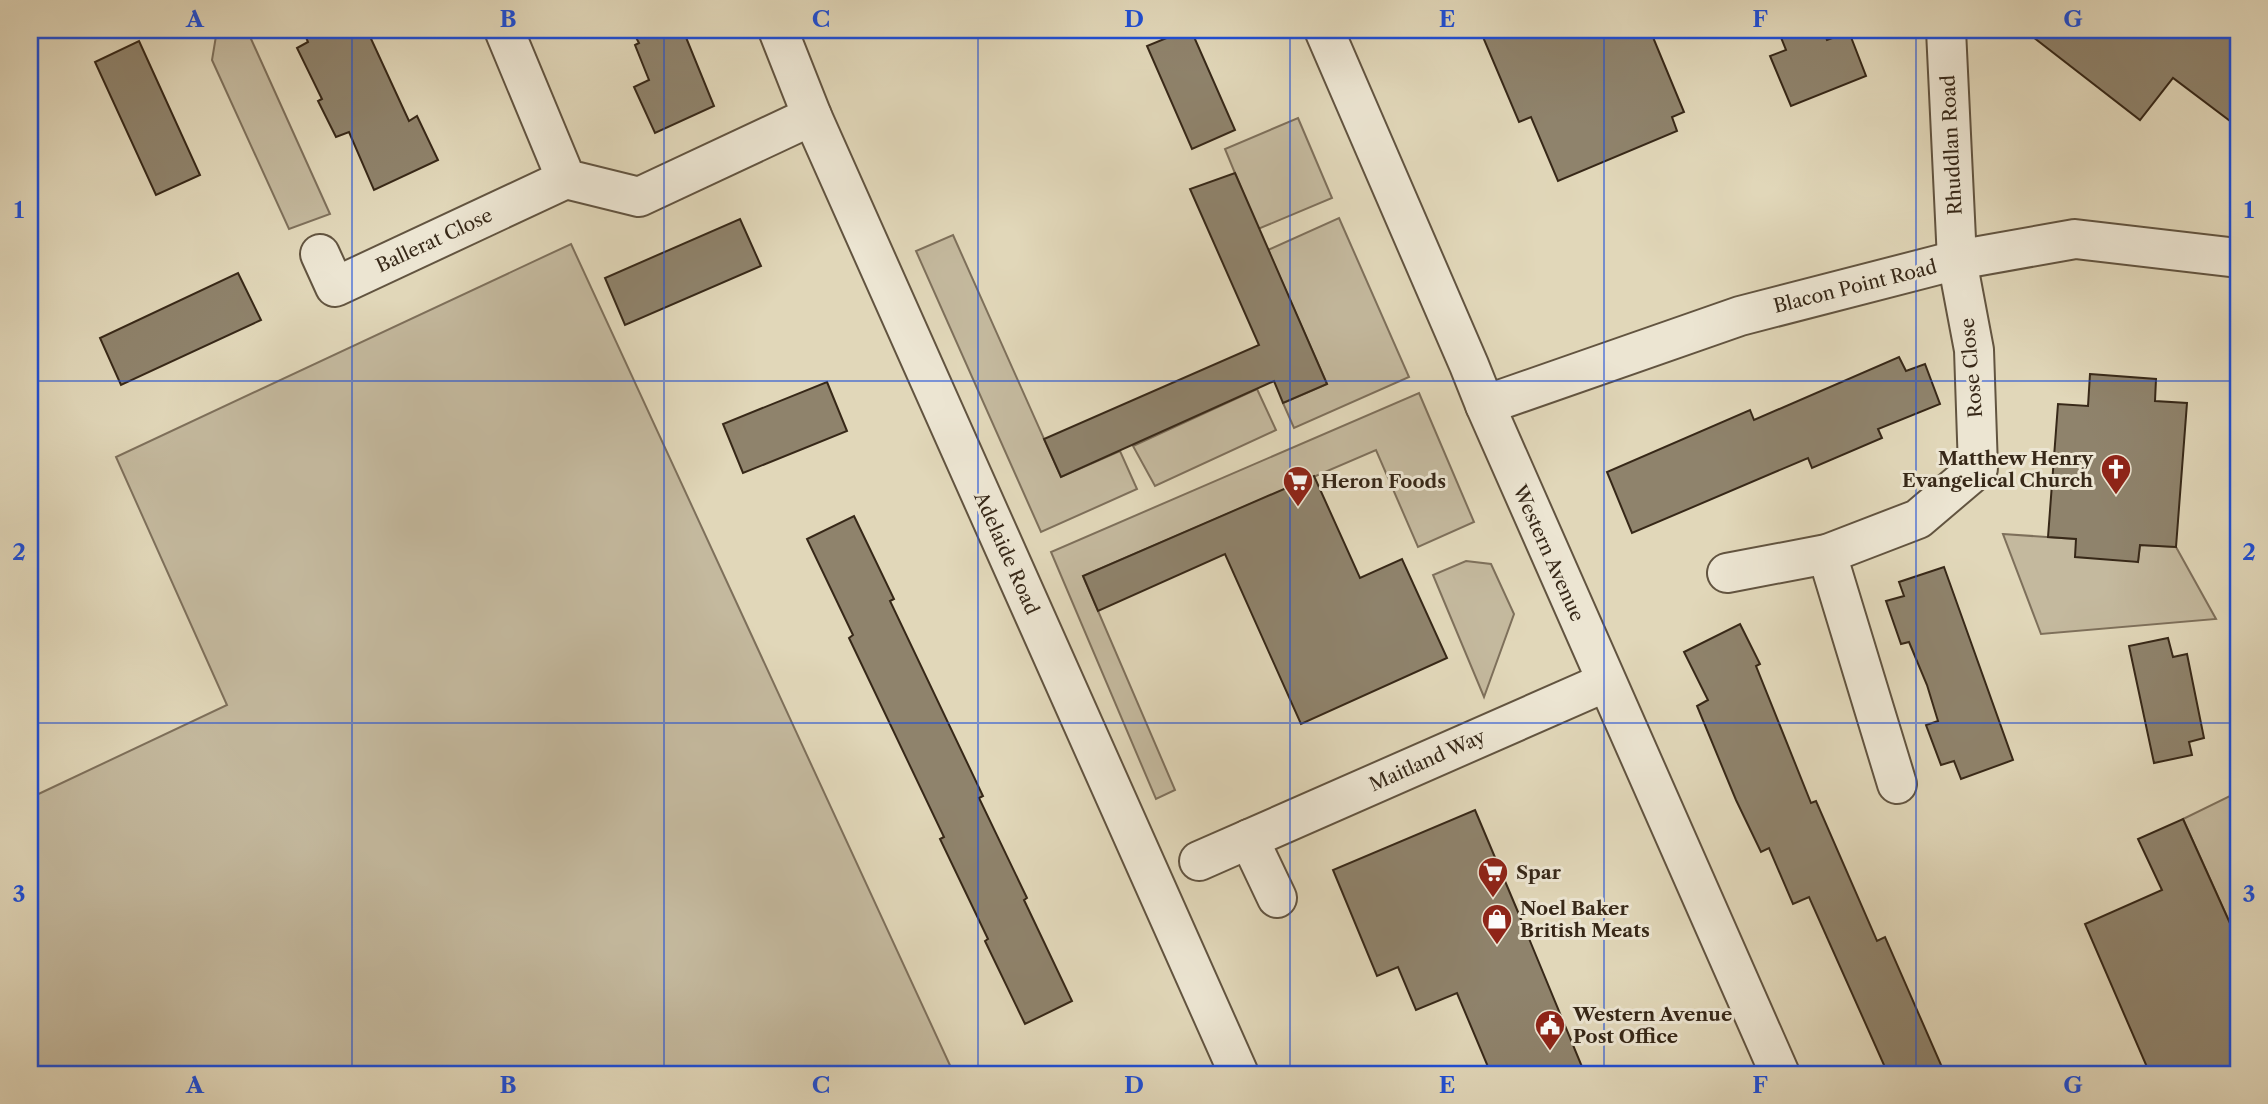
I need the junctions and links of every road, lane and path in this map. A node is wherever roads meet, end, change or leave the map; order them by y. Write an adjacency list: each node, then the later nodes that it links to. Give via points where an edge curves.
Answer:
1 (504, 30): 6 (street)
2 (778, 30): 5 (street, Adelaide Road)
3 (1324, 30): 10 (street, Western Avenue)
4 (1946, 30): 9 (street, Rhuddlan Road)
5 (812, 117): 6 (street, via 639,197); 18 (street, Adelaide Road)
6 (566, 179): 7 (street, Ballerat Close, via 335,287)
7 (320, 254)
8 (2238, 258): 9 (street, Blacon Point Road, via 2076,239)
9 (1957, 260): 10 (street, Blacon Point Road, via 1740,316); 11 (street, Rose Close, via 1974,350 1978,468 1918,519)
10 (1485, 405): 13 (street, Western Avenue)
11 (1827, 554): 12 (street, Rose Close); 14 (street)
12 (1727, 573)
13 (1606, 682): 15 (street, Maitland Way); 19 (street, Western Avenue)
14 (1898, 784)
15 (1249, 839): 16 (street, Maitland Way); 17 (street)
16 (1199, 861)
17 (1277, 898)
18 (1240, 1074)
19 (1780, 1074)

